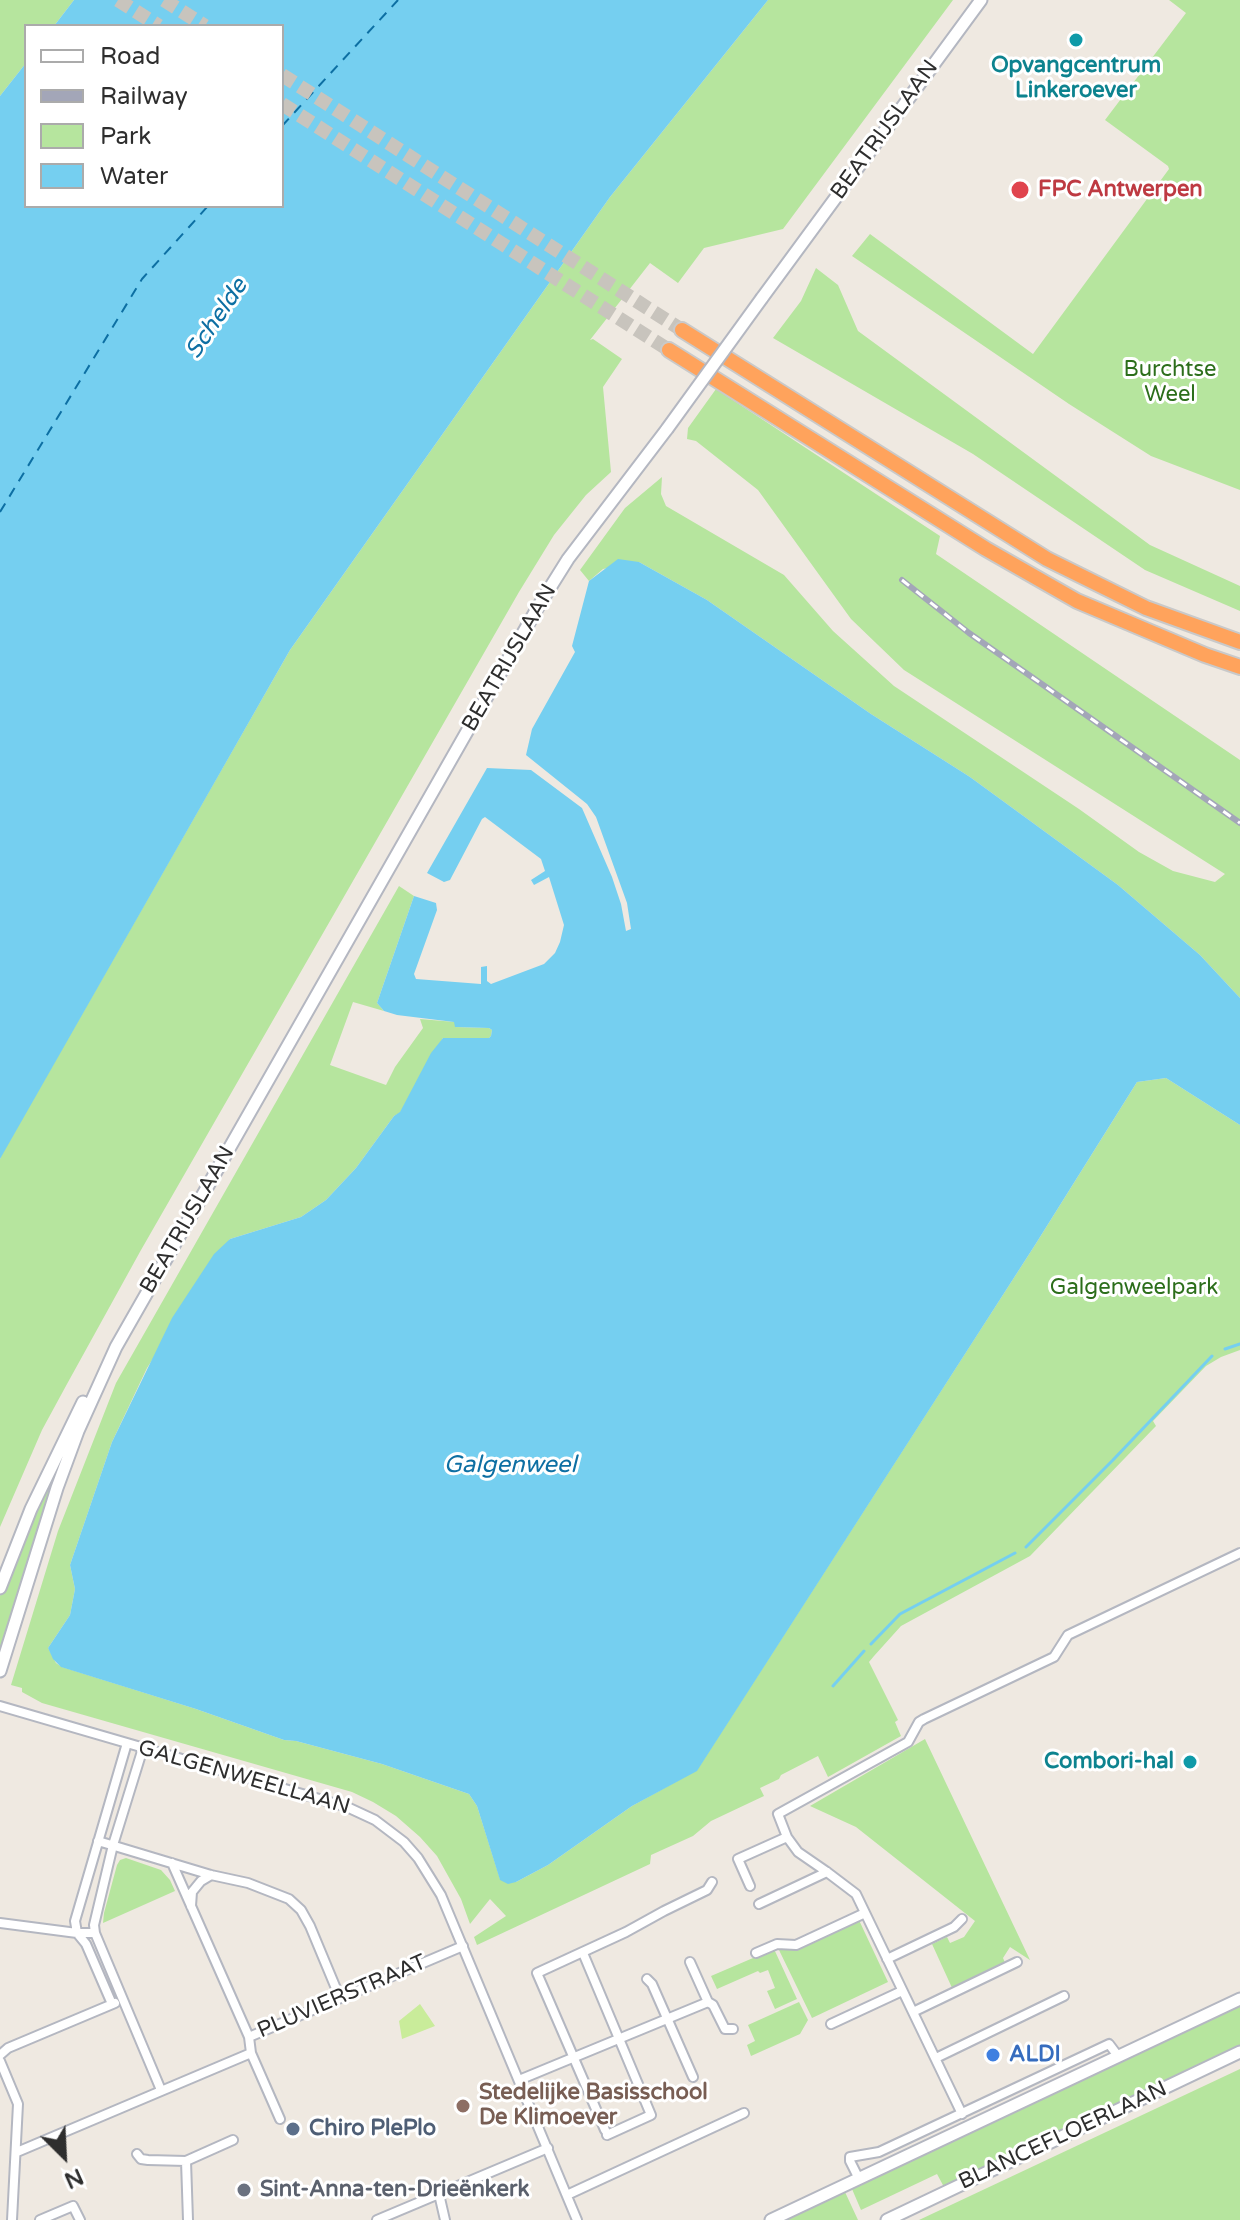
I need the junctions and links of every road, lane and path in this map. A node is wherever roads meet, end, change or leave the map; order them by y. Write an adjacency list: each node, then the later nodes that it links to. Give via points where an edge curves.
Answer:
1 (981, 0): 6 (street, BEATRIJSLAAN, bridge, via 568,559)
2 (682, 330): 4 (highway, via 1047,559 1146,608)
3 (669, 350): 5 (highway, via 1077,601)
4 (1240, 642)
5 (1240, 667)
6 (108, 1361): 8 (street, BEATRIJSLAAN, via 52,1462); 9 (street, BEATRIJSLAAN, via 57,1488)
7 (1240, 1553): 13 (street, via 1068,1635 1054,1657 919,1722 908,1742 778,1814)
8 (0, 1588)
9 (0, 1671)
10 (0, 1706): 11 (street, GALGENWEELLAAN)
11 (127, 1743): 12 (street, GALGENWEELLAAN); 14 (street)
12 (143, 1748): 15 (street); 28 (street, GALGENWEELLAAN, via 347,1807 375,1820 418,1858)
13 (787, 1837): 17 (street, via 798,1852); 20 (street, via 738,1859)
14 (98, 1841): 15 (street); 26 (street, via 75,1921)
15 (113, 1845): 16 (street); 27 (street)
16 (172, 1863): 18 (street); 22 (street)
17 (827, 1872): 21 (street); 23 (street, via 856,1894)
18 (211, 1875): 22 (street, via 192,1892); 37 (street, via 276,1893 301,1910)
19 (712, 1882): 29 (street, via 707,1890)
20 (750, 1886)
21 (759, 1904)
22 (191, 1907): 46 (street)
23 (865, 1913): 30 (street, via 796,1945 777,1944); 31 (street)
24 (962, 1919): 31 (street)
25 (0, 1923): 26 (street)
26 (77, 1933): 27 (street); 41 (street)
27 (95, 1933): 38 (street)
28 (463, 1946): 37 (street, PLUVIERSTRAAT); 55 (street, GALGENWEELLAAN)
29 (583, 1953): 47 (street); 51 (street, via 537,1973)
30 (756, 1953)
31 (887, 1959): 35 (street)
32 (690, 1962): 40 (street)
33 (1017, 1962): 42 (street)
34 (647, 1979): 43 (street)
35 (902, 1991): 42 (street); 44 (street)
36 (1064, 1996): 53 (street)
37 (340, 1998): 46 (street, PLUVIERSTRAAT)
38 (123, 1999): 41 (street); 56 (street)
39 (1240, 1999): 50 (street)
40 (708, 2002): 43 (street); 45 (street, via 725,2029)
41 (112, 2004): 52 (street, via 8,2048)
42 (913, 2012): 53 (street)
43 (667, 2019): 47 (street); 54 (street)
44 (831, 2024)
45 (733, 2029)
46 (249, 2037): 49 (street, PLUVIERSTRAAT)
47 (619, 2039): 51 (street); 51 (street, via 651,2115 606,2132)
48 (1240, 2052): 76 (street, BLANCEFLOERLAAN)
49 (251, 2053): 56 (street, PLUVIERSTRAAT); 59 (street)
50 (1118, 2056): 58 (street, via 1109,2044); 65 (street)
51 (574, 2057): 55 (street)
52 (0, 2058): 62 (street, via 18,2104)
53 (936, 2058): 58 (street)
54 (693, 2077)
55 (519, 2080): 61 (street, GALGENWEELLAAN)
56 (161, 2090): 62 (street, PLUVIERSTRAAT)
57 (744, 2113): 67 (street)
58 (962, 2114): 65 (street, via 879,2152 850,2157)
59 (280, 2119)
60 (233, 2140): 64 (street)
61 (548, 2148): 66 (street); 67 (street, GALGENWEELLAAN)
62 (17, 2152): 68 (street)
63 (137, 2154): 64 (street, via 148,2160)
64 (186, 2161): 71 (street)
65 (859, 2179): 75 (street)
66 (439, 2194): 72 (street); 73 (street)
67 (567, 2195): 74 (street, GALGENWEELLAAN)
68 (12, 2220)
69 (40, 2220): 70 (street, via 73,2206)
70 (80, 2220)
71 (188, 2220)
72 (377, 2220)
73 (445, 2220)
74 (577, 2220)
75 (771, 2220)
76 (887, 2220)

